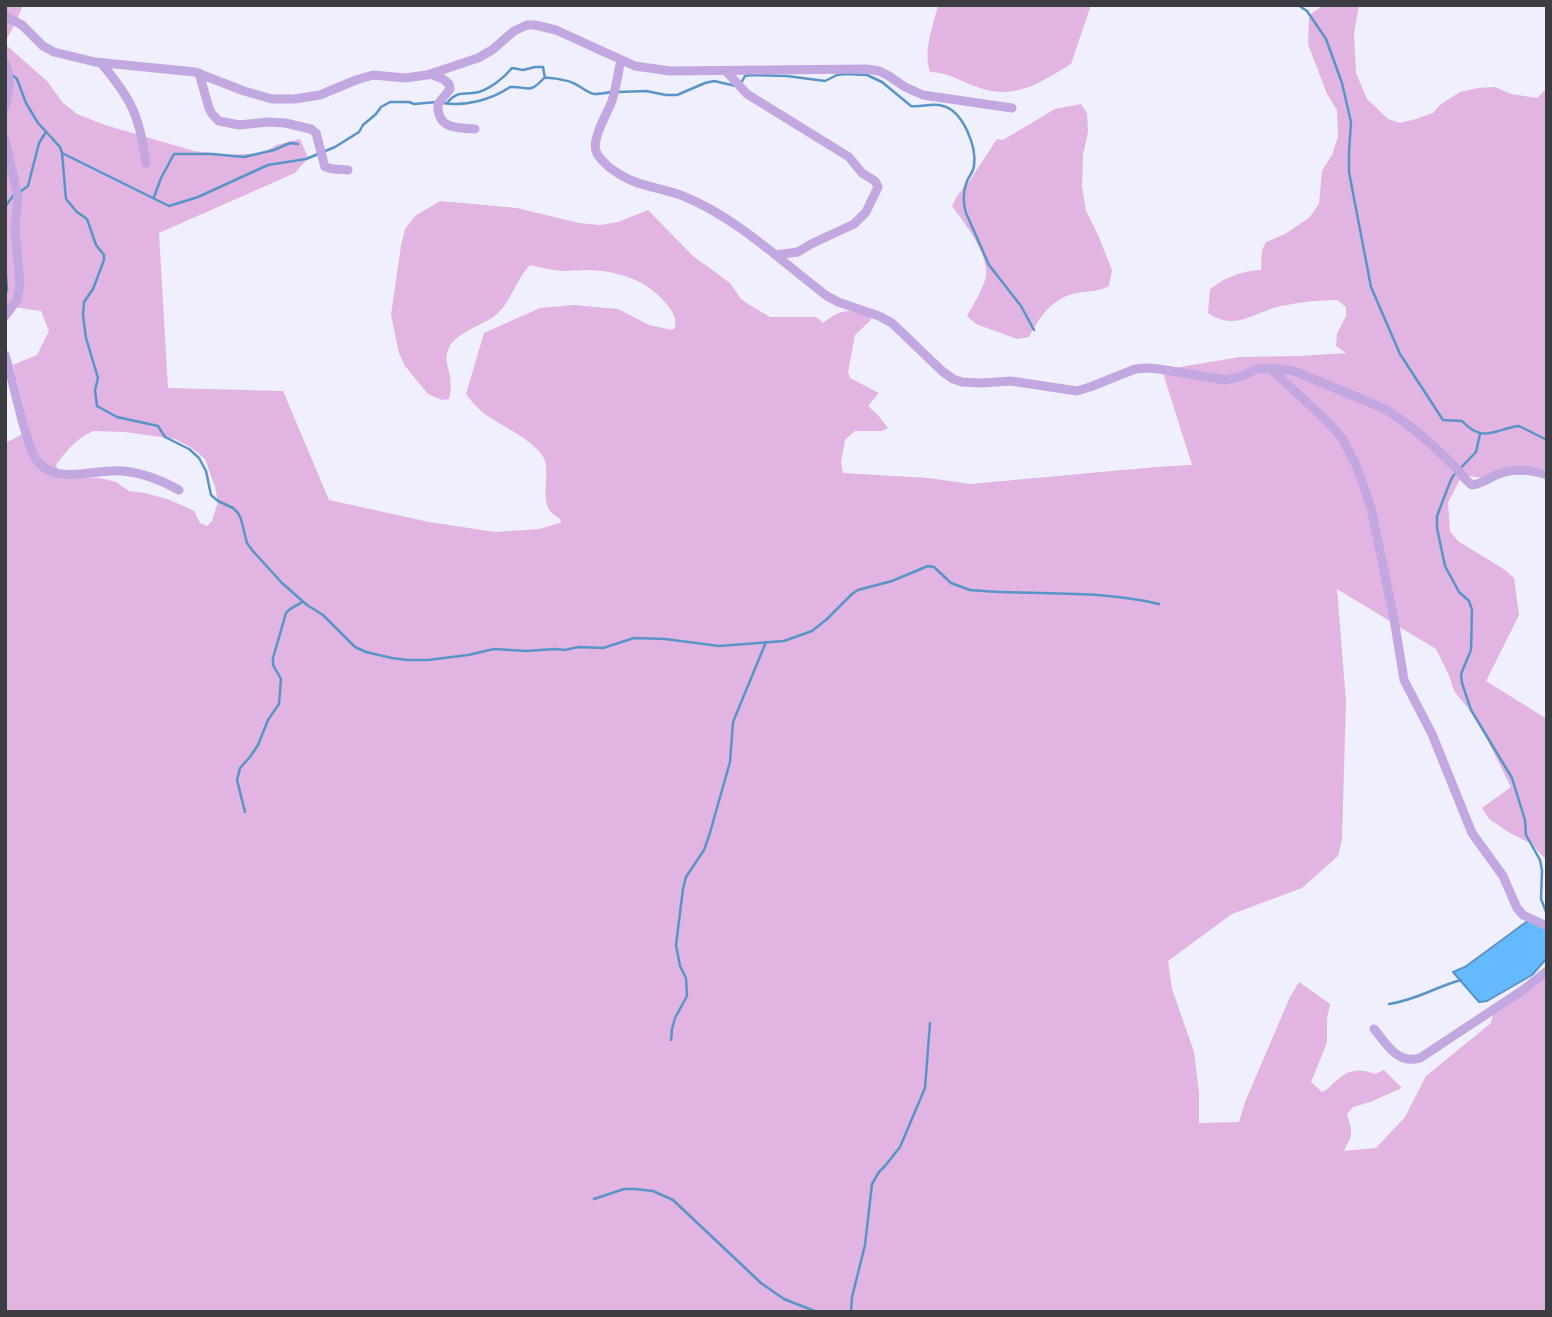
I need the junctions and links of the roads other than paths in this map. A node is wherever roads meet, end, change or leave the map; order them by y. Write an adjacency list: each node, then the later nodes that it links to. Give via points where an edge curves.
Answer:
1 (5, 16): 4 (street, via 49,50)
2 (621, 60): 5 (street, via 649,69); 7 (street, via 556,30 527,24 488,53); 14 (street, via 595,142 598,156 631,182 696,202)
3 (5, 63): 8 (street, via 9,79)
4 (101, 63): 6 (street); 12 (street, via 132,104)
5 (726, 71): 9 (street, via 866,69 889,76 914,93); 14 (street, via 747,94 849,157 878,187 866,212 854,224 798,252)
6 (199, 73): 7 (street, via 272,99 320,94 373,75 405,78); 13 (street, via 209,108 219,121 285,123 312,129 325,167)
7 (430, 74): 10 (street, via 450,87 438,104 443,122)
8 (5, 107)
9 (1012, 107)
10 (475, 129)
11 (5, 139): 15 (street, via 18,197 15,228 20,285 17,300)
12 (146, 163)
13 (348, 170)
14 (775, 255): 17 (street, via 827,296 892,323 942,371 962,382 1011,381 1077,391 1135,369 1226,380)
15 (5, 316)
16 (5, 355): 19 (street, via 33,455 41,466 59,474 140,474)
17 (1270, 368): 18 (street, via 1294,371 1383,408 1404,421 1472,485 1512,471); 20 (street, via 1335,429 1351,454 1371,508 1404,680 1432,734 1472,833 1503,876 1517,908)
18 (1547, 475)
19 (179, 491)
20 (1547, 926)
21 (1547, 971): 22 (street, via 1420,1058 1394,1054)
22 (1374, 1029)

